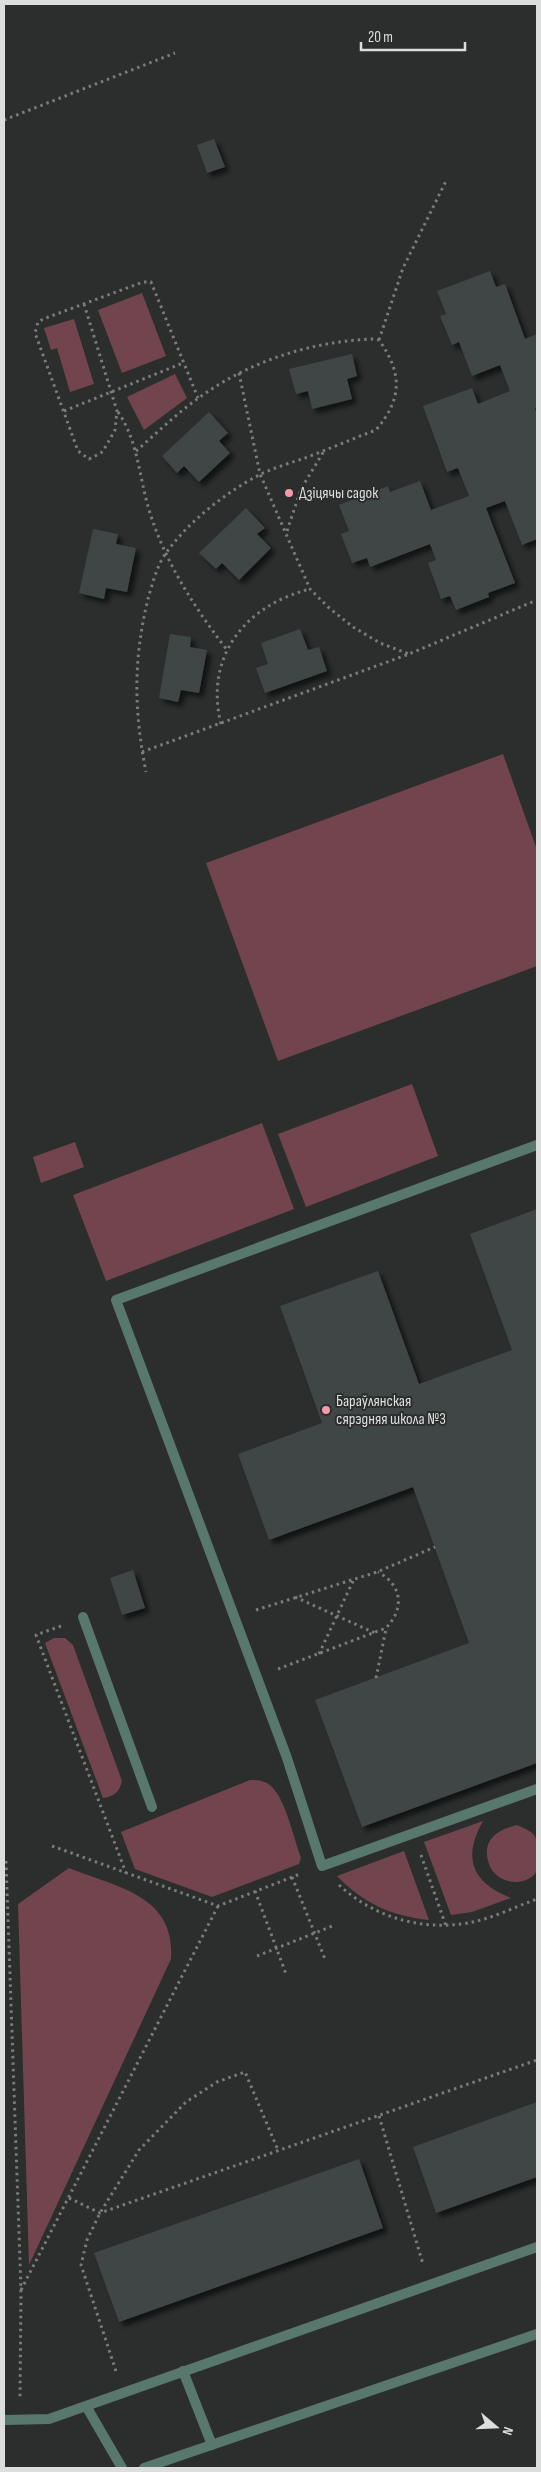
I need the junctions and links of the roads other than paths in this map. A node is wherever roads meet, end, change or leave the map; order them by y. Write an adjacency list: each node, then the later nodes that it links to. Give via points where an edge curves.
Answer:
1 (537, 1145): 3 (lane, via 116,1300 286,1758 322,1866)
2 (83, 1617): 4 (lane)
3 (537, 1789)
4 (152, 1808)
5 (537, 2247): 7 (lane)
6 (537, 2334): 10 (lane)
7 (183, 2371): 8 (lane); 10 (lane)
8 (86, 2406): 9 (lane, via 49,2419); 11 (lane)
9 (4, 2420)
10 (212, 2445): 12 (lane)
11 (122, 2468)
12 (144, 2468)

